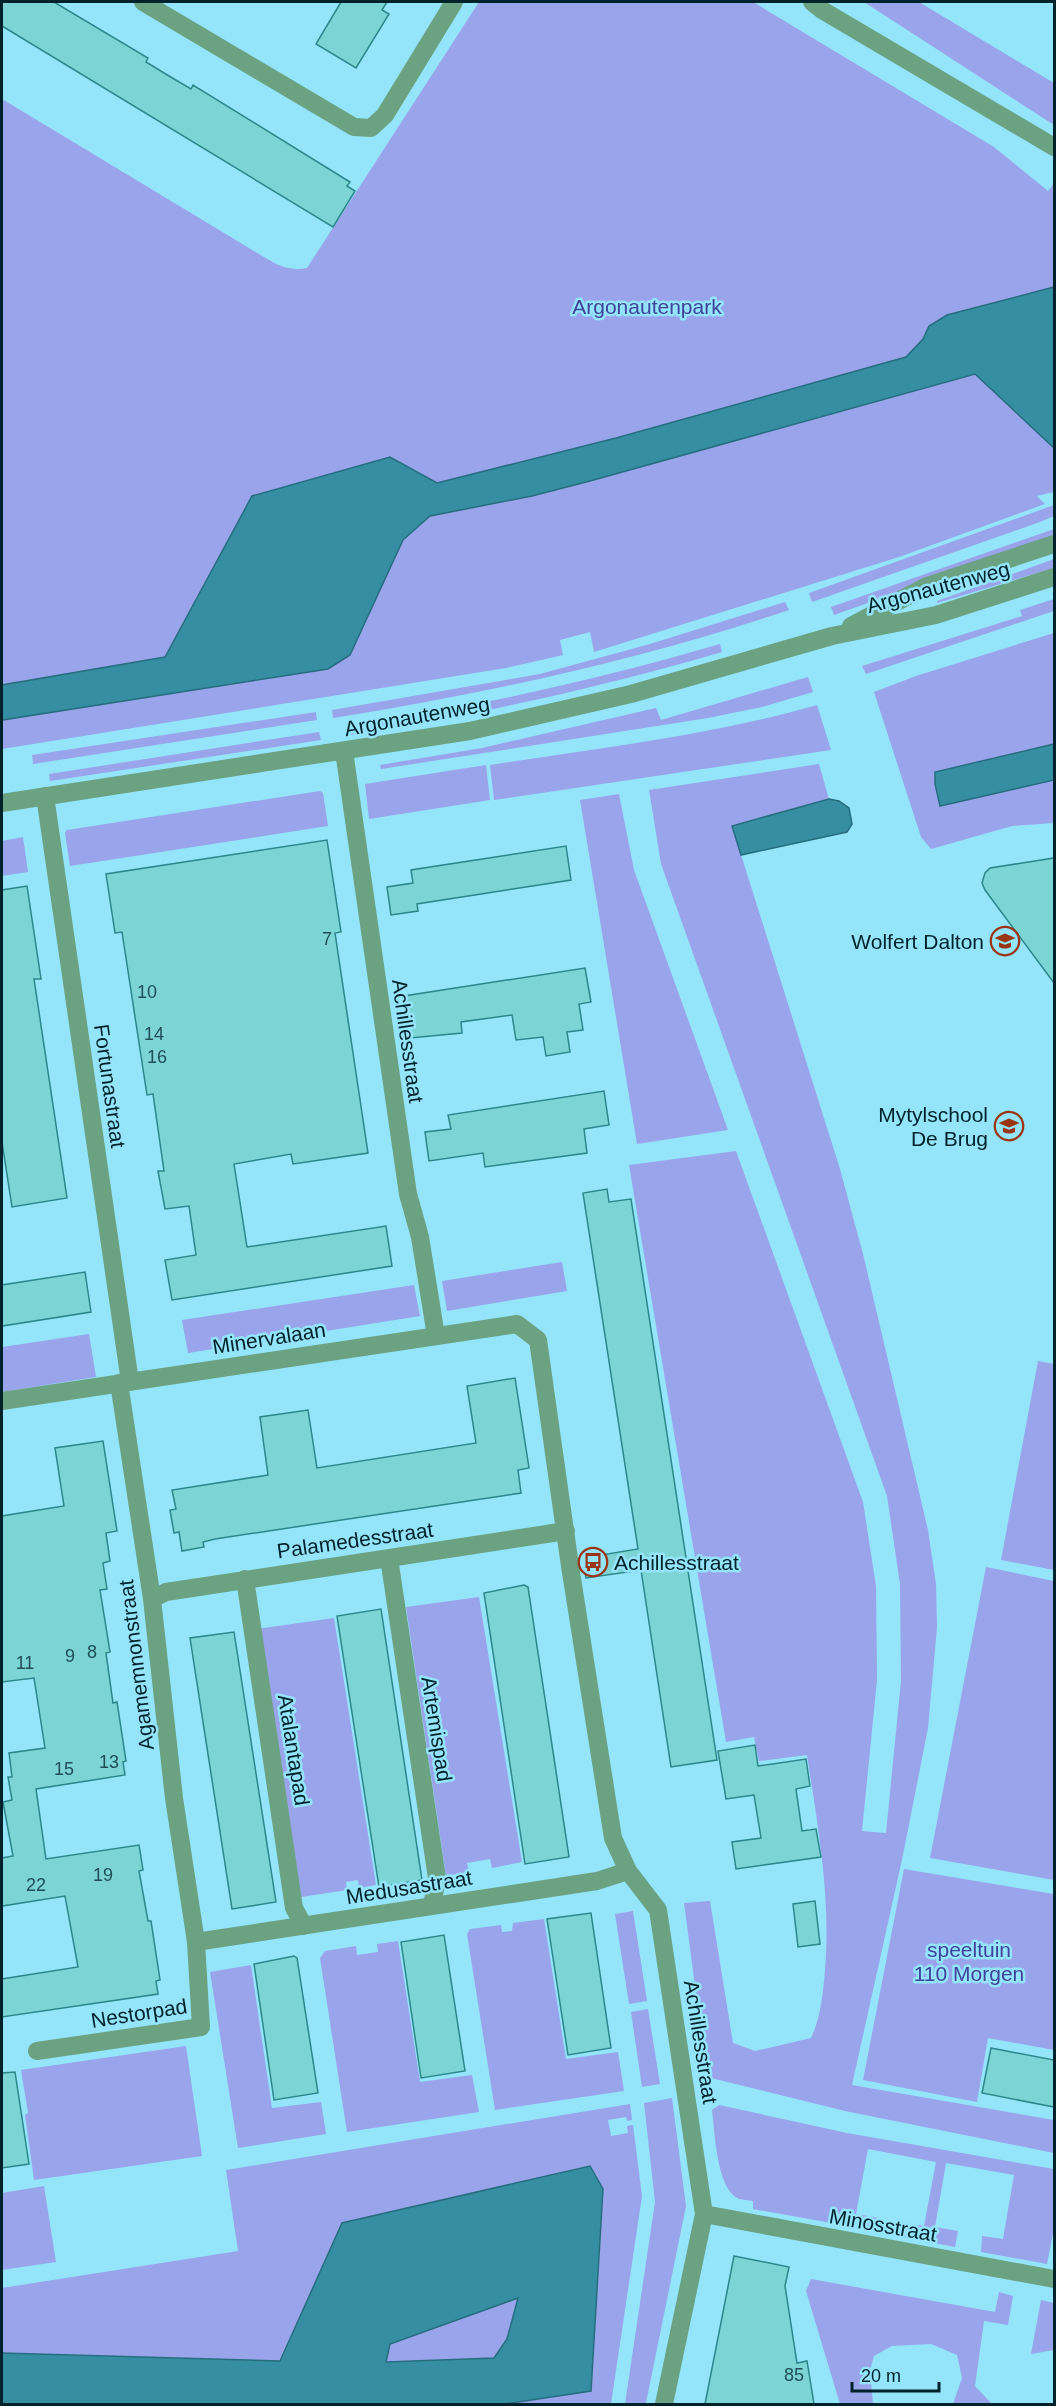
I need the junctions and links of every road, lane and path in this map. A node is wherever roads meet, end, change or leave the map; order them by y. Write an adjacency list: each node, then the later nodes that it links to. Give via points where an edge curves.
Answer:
1 (143, 2): 2 (street, via 354,127 371,128 385,115)
2 (454, 2)
3 (812, 2): 4 (street)
4 (1054, 147)
5 (1054, 544): 7 (street, Argonautenweg, via 927,586)
6 (1054, 577): 7 (street, Argonautenweg, via 936,615)
7 (832, 636): 8 (street, Argonautenweg, via 608,699 470,731)
8 (344, 751): 9 (street, Argonautenweg); 11 (street, Achillesstraat, via 408,1194 420,1237)
9 (45, 796): 10 (street, Argonautenweg); 13 (street, Fortunastraat)
10 (2, 803)
11 (436, 1336): 12 (street, Minervalaan, via 517,1324); 13 (street, Minervalaan)
12 (538, 1340): 15 (street, Achillesstraat)
13 (124, 1382): 14 (street, Minervalaan); 18 (street, Agamemnonstraat)
14 (2, 1401)
15 (566, 1531): 16 (street, Palamedesstraat); 19 (street, Achillesstraat, via 614,1838)
16 (389, 1558): 17 (street, Palamedesstraat); 20 (street, Artemispad, via 437,1878)
17 (245, 1579): 18 (street, Palamedesstraat, via 166,1592); 21 (street, Atalantapad, via 294,1908)
18 (152, 1599): 22 (street, Agamemnonstraat, via 174,1798)
19 (628, 1871): 20 (street, Medusastraat, via 597,1881); 24 (street, Achillesstraat, via 658,1910)
20 (432, 1906): 21 (street, Medusastraat)
21 (304, 1926): 22 (street, Medusastraat)
22 (196, 1942): 23 (street, Nestorpad, via 201,2027)
23 (37, 2051)
24 (704, 2214): 25 (street, Minosstraat); 26 (street, Achillesstraat)
25 (1054, 2279)
26 (664, 2404)

